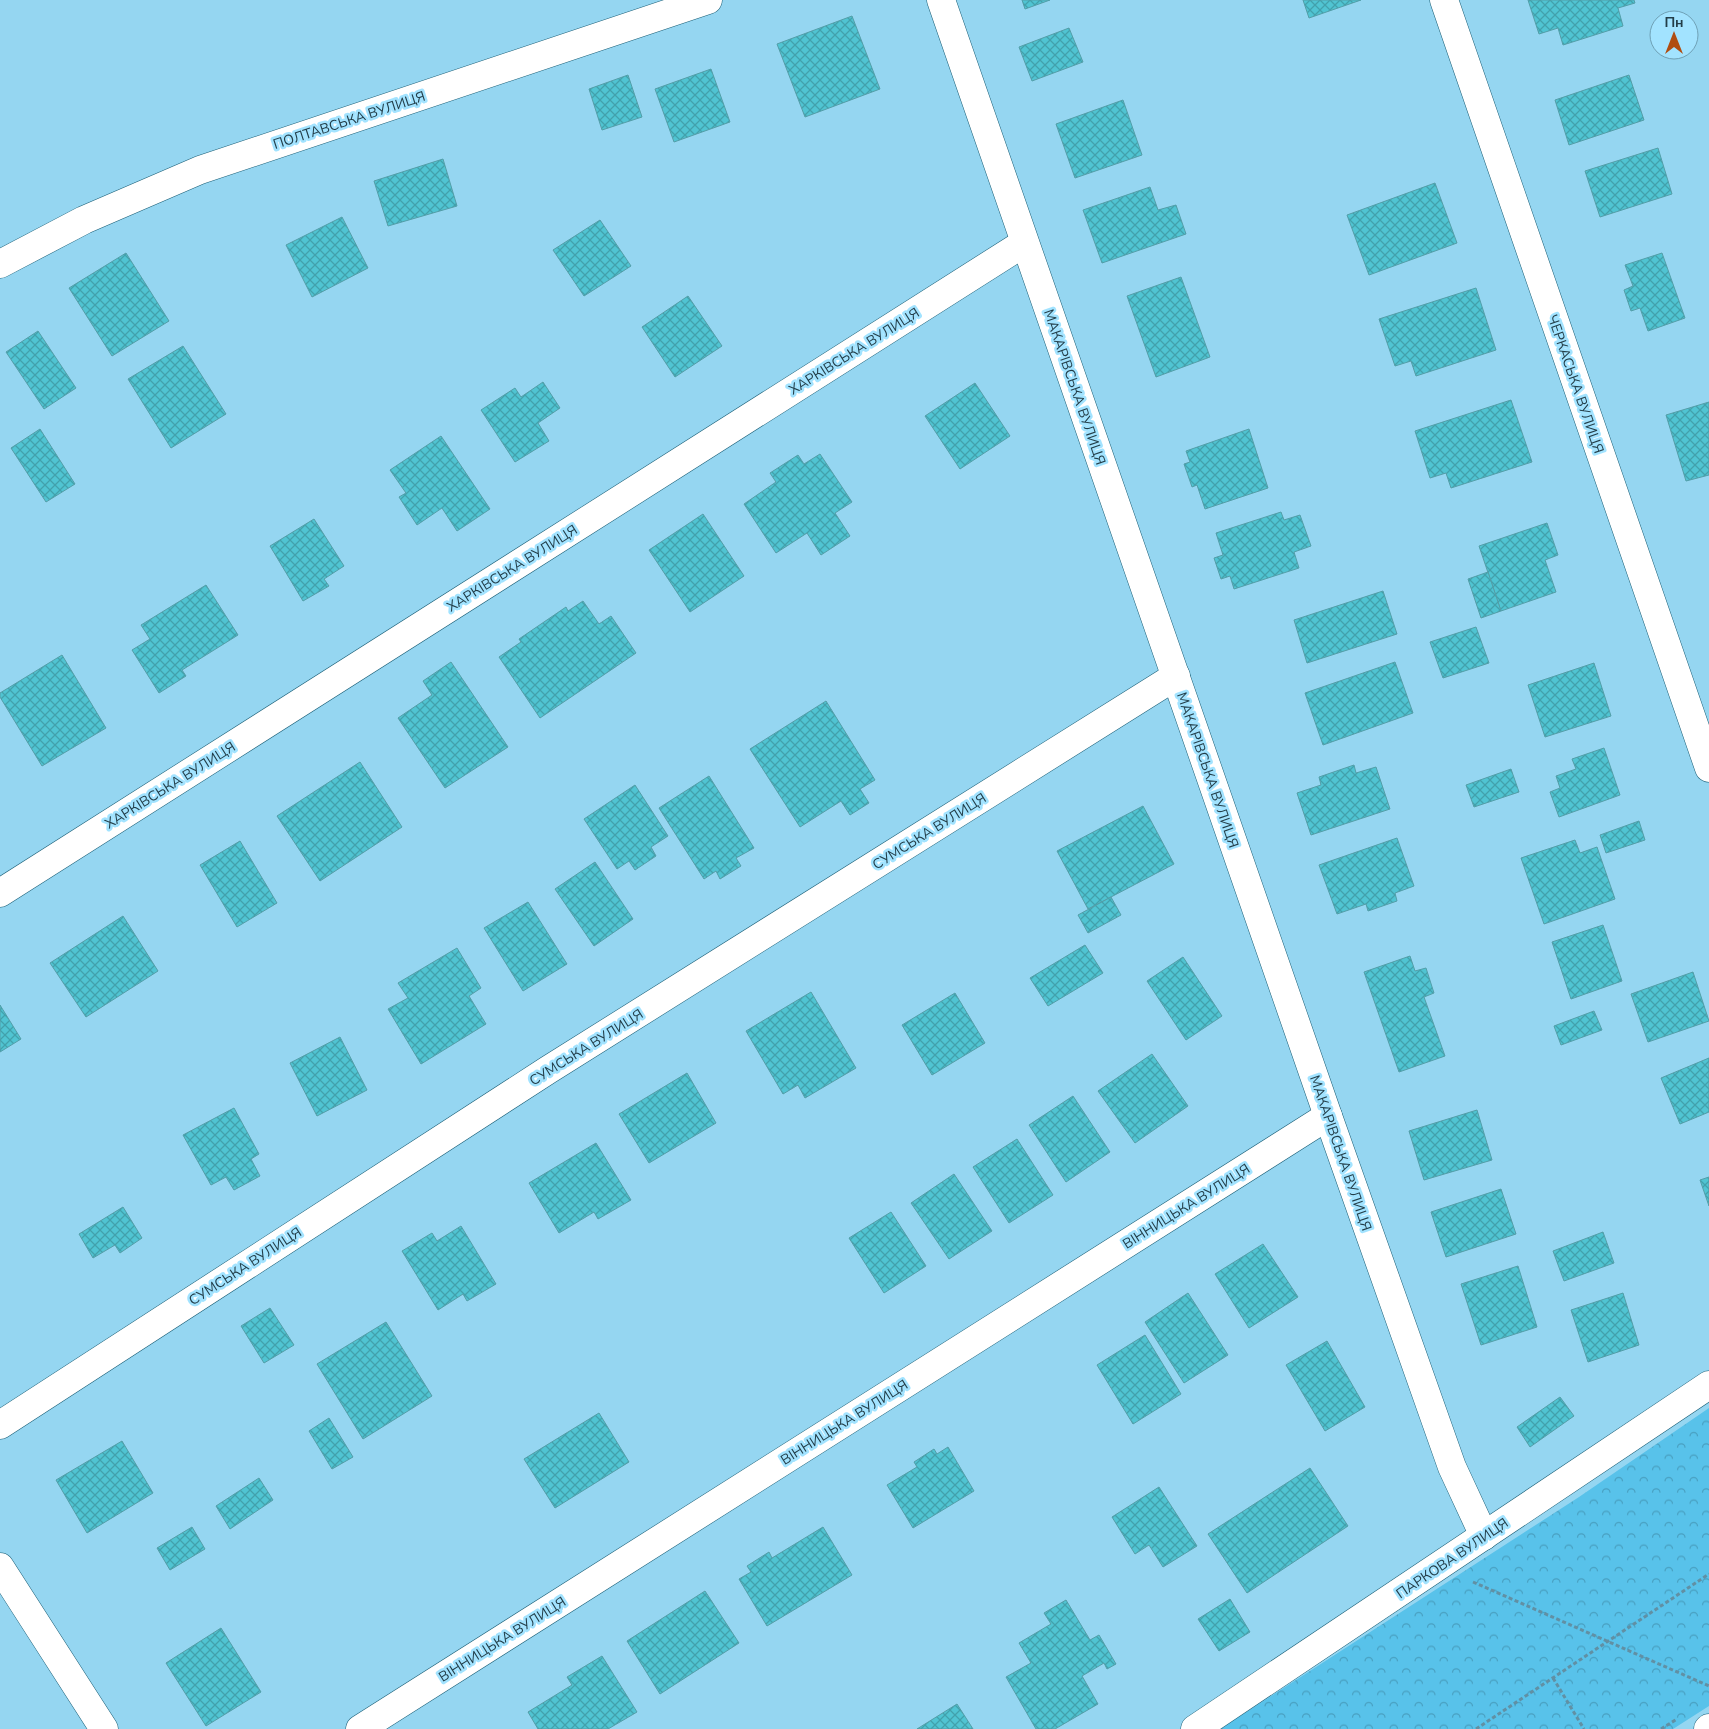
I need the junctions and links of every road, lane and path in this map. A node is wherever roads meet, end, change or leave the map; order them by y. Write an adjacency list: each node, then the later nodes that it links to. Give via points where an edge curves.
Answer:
1 (708, 0): 4 (street, ПОЛТАВСЬКА ВУЛИЦЯ)
2 (941, 0): 5 (street, МАКАРІВСЬКА ВУЛИЦЯ)
3 (1444, 0): 8 (street, ЧЕРКАСЬКА ВУЛИЦЯ)
4 (645, 10): 6 (street, ПОЛТАВСЬКА ВУЛИЦЯ, via 200,170 84,220)
5 (1024, 243): 7 (street, МАКАРІВСЬКА ВУЛИЦЯ); 9 (street, ХАРКІВСЬКА ВУЛИЦЯ)
6 (0, 264)
7 (1176, 676): 10 (street, МАКАРІВСЬКА ВУЛИЦЯ); 12 (street, СУМСЬКА ВУЛИЦЯ, via 548,1070)
8 (1709, 768)
9 (0, 893)
10 (1328, 1116): 13 (street, МАКАРІВСЬКА ВУЛИЦЯ, via 1452,1467); 21 (street, ВІННИЦЬКА ВУЛИЦЯ)
11 (1709, 1385): 13 (street, ПАРКОВА ВУЛИЦЯ)
12 (0, 1424)
13 (1484, 1536): 22 (street, ПАРКОВА ВУЛИЦЯ)
14 (0, 1566): 20 (street)
15 (1709, 1574): 17 (path)
16 (1470, 1580): 17 (path)
17 (1608, 1641): 18 (path); 19 (path)
18 (1553, 1678): 23 (path); 24 (path)
19 (1709, 1686)
20 (104, 1729)
21 (360, 1729)
22 (1195, 1729)
23 (1476, 1729)
24 (1584, 1729)

